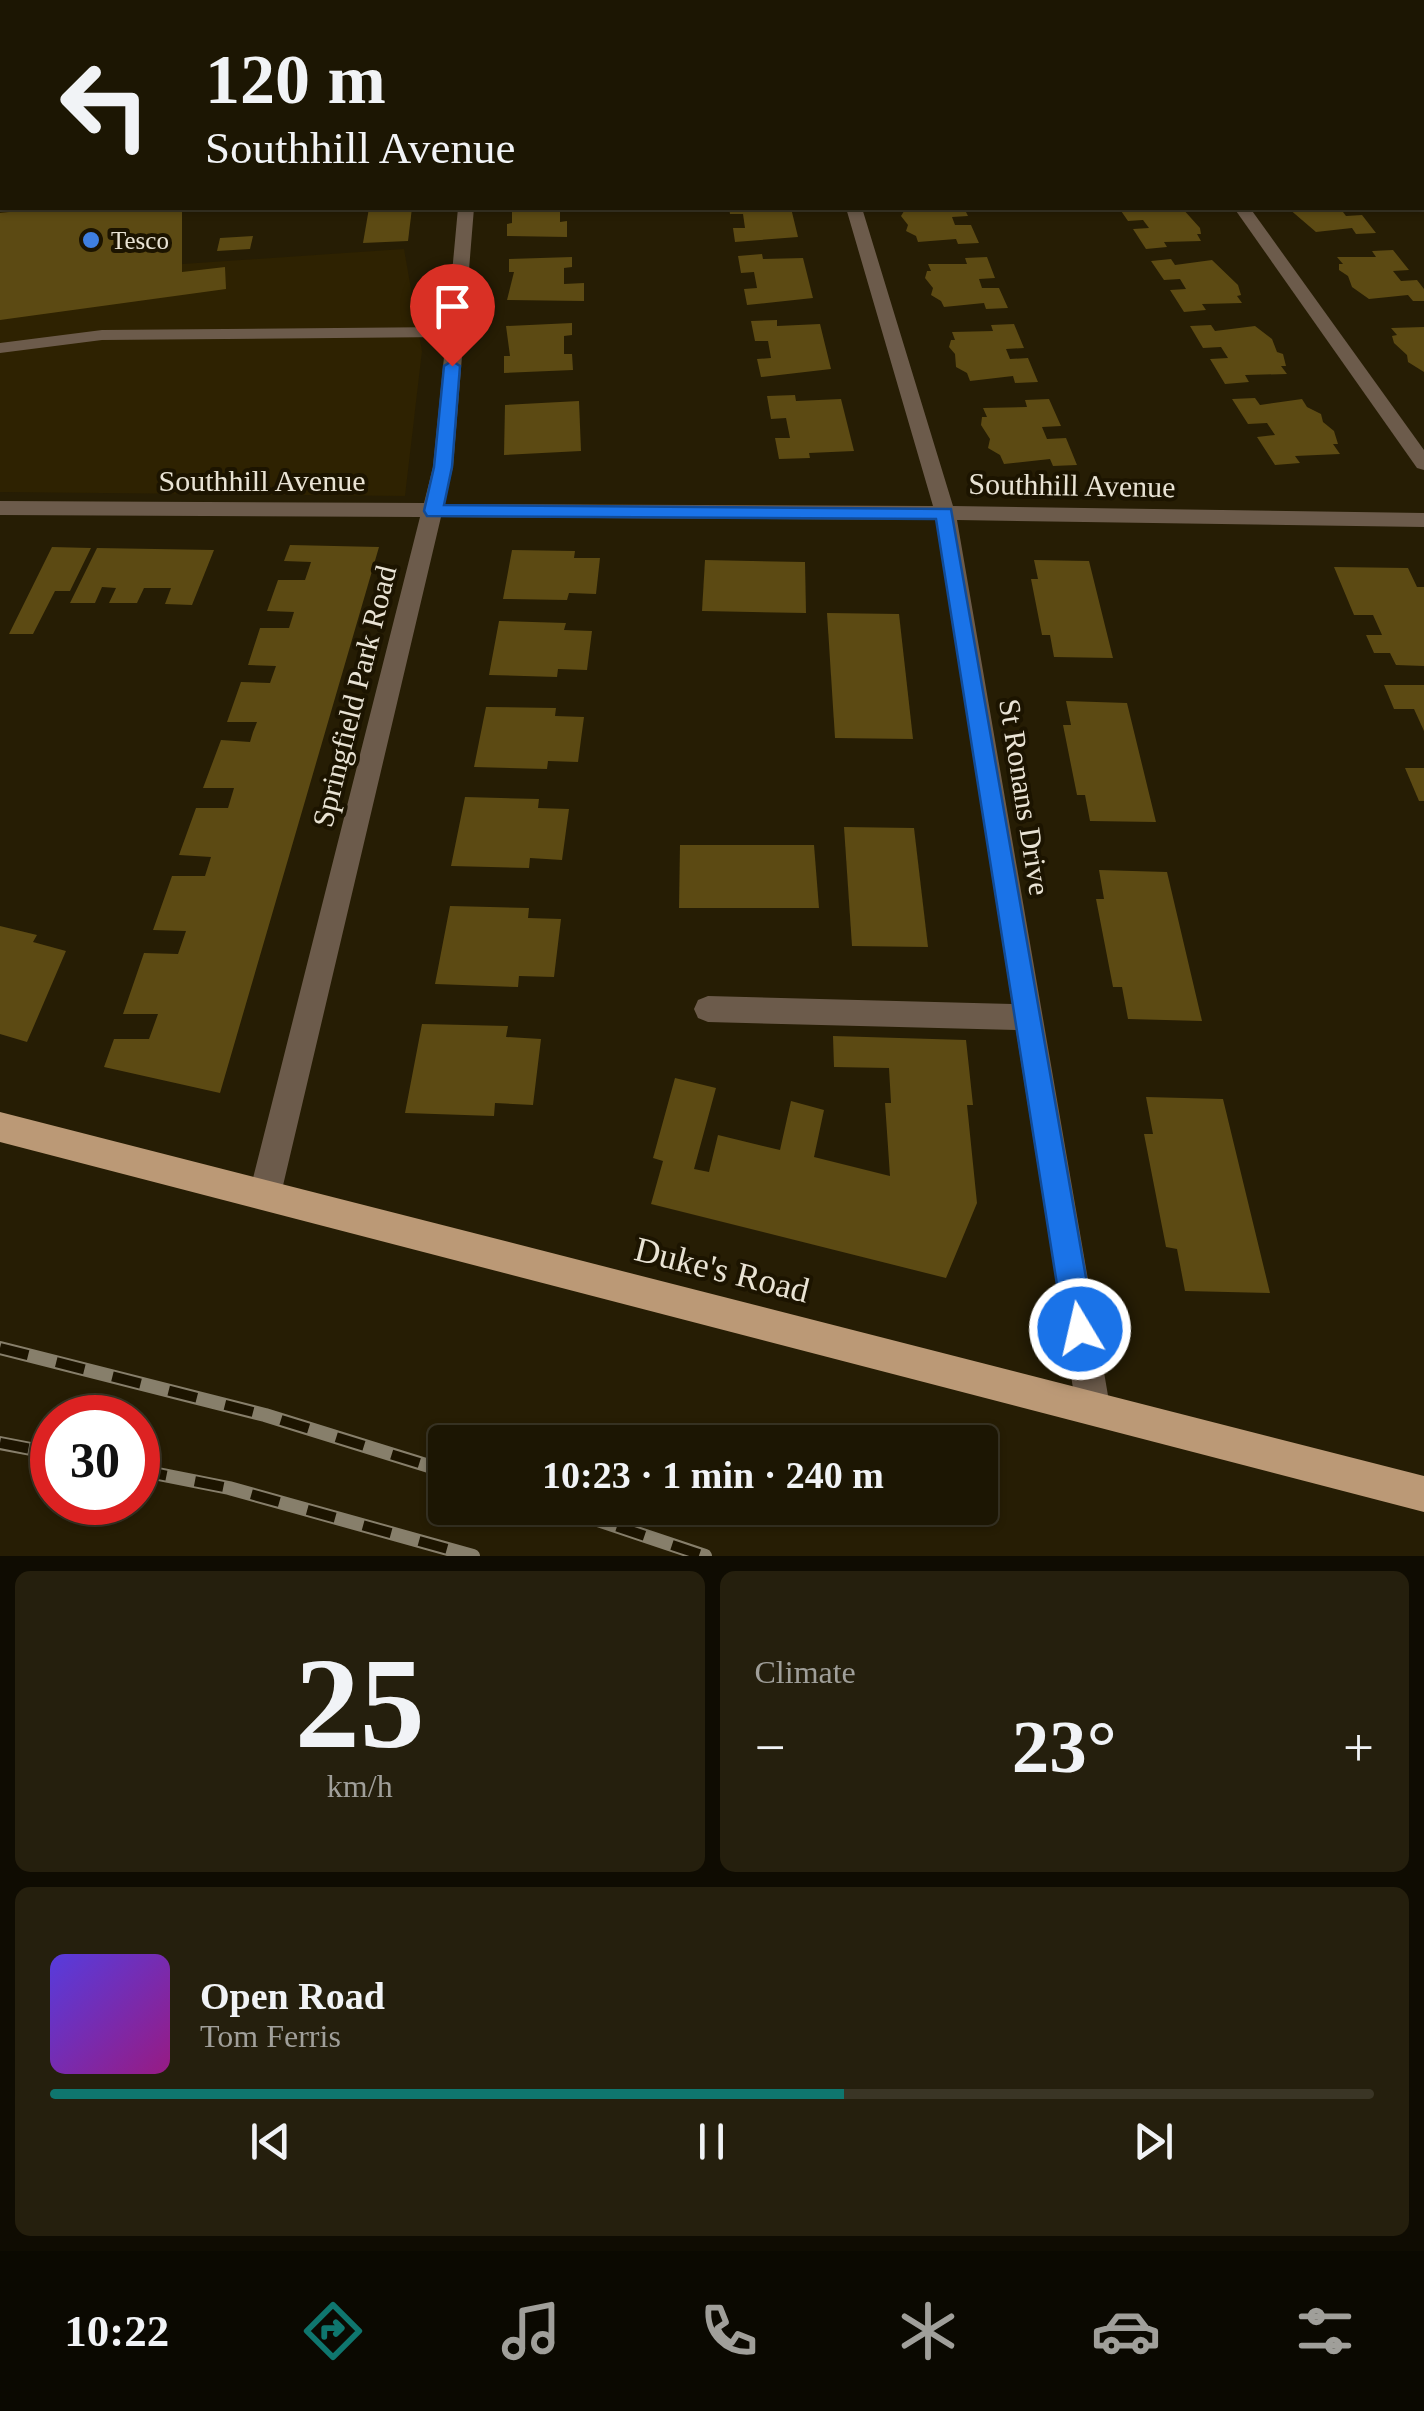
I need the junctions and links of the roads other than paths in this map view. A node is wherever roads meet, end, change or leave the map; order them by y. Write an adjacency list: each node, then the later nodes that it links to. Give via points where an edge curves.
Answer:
1 (466, 210): 4 (street, Springfield Park Road)
2 (855, 210): 9 (street, St Ronans Drive)
3 (1243, 210): 6 (street)
4 (455, 332): 5 (street, via 102,335); 8 (street, Springfield Park Road)
5 (0, 348)
6 (1424, 464)
7 (0, 508): 8 (street, Southhill Avenue)
8 (434, 511): 9 (street, Southhill Avenue); 14 (street, Springfield Park Road)
9 (945, 513): 10 (street, Southhill Avenue); 12 (street, St Ronans Drive)
10 (1424, 520)
11 (708, 1009): 12 (street)
12 (1028, 1017): 15 (street, St Ronans Drive)
13 (0, 1127): 14 (main road, Duke's Road)
14 (265, 1194): 15 (main road, Duke's Road)
15 (1093, 1407): 16 (main road, Duke's Road)
16 (1424, 1494)

